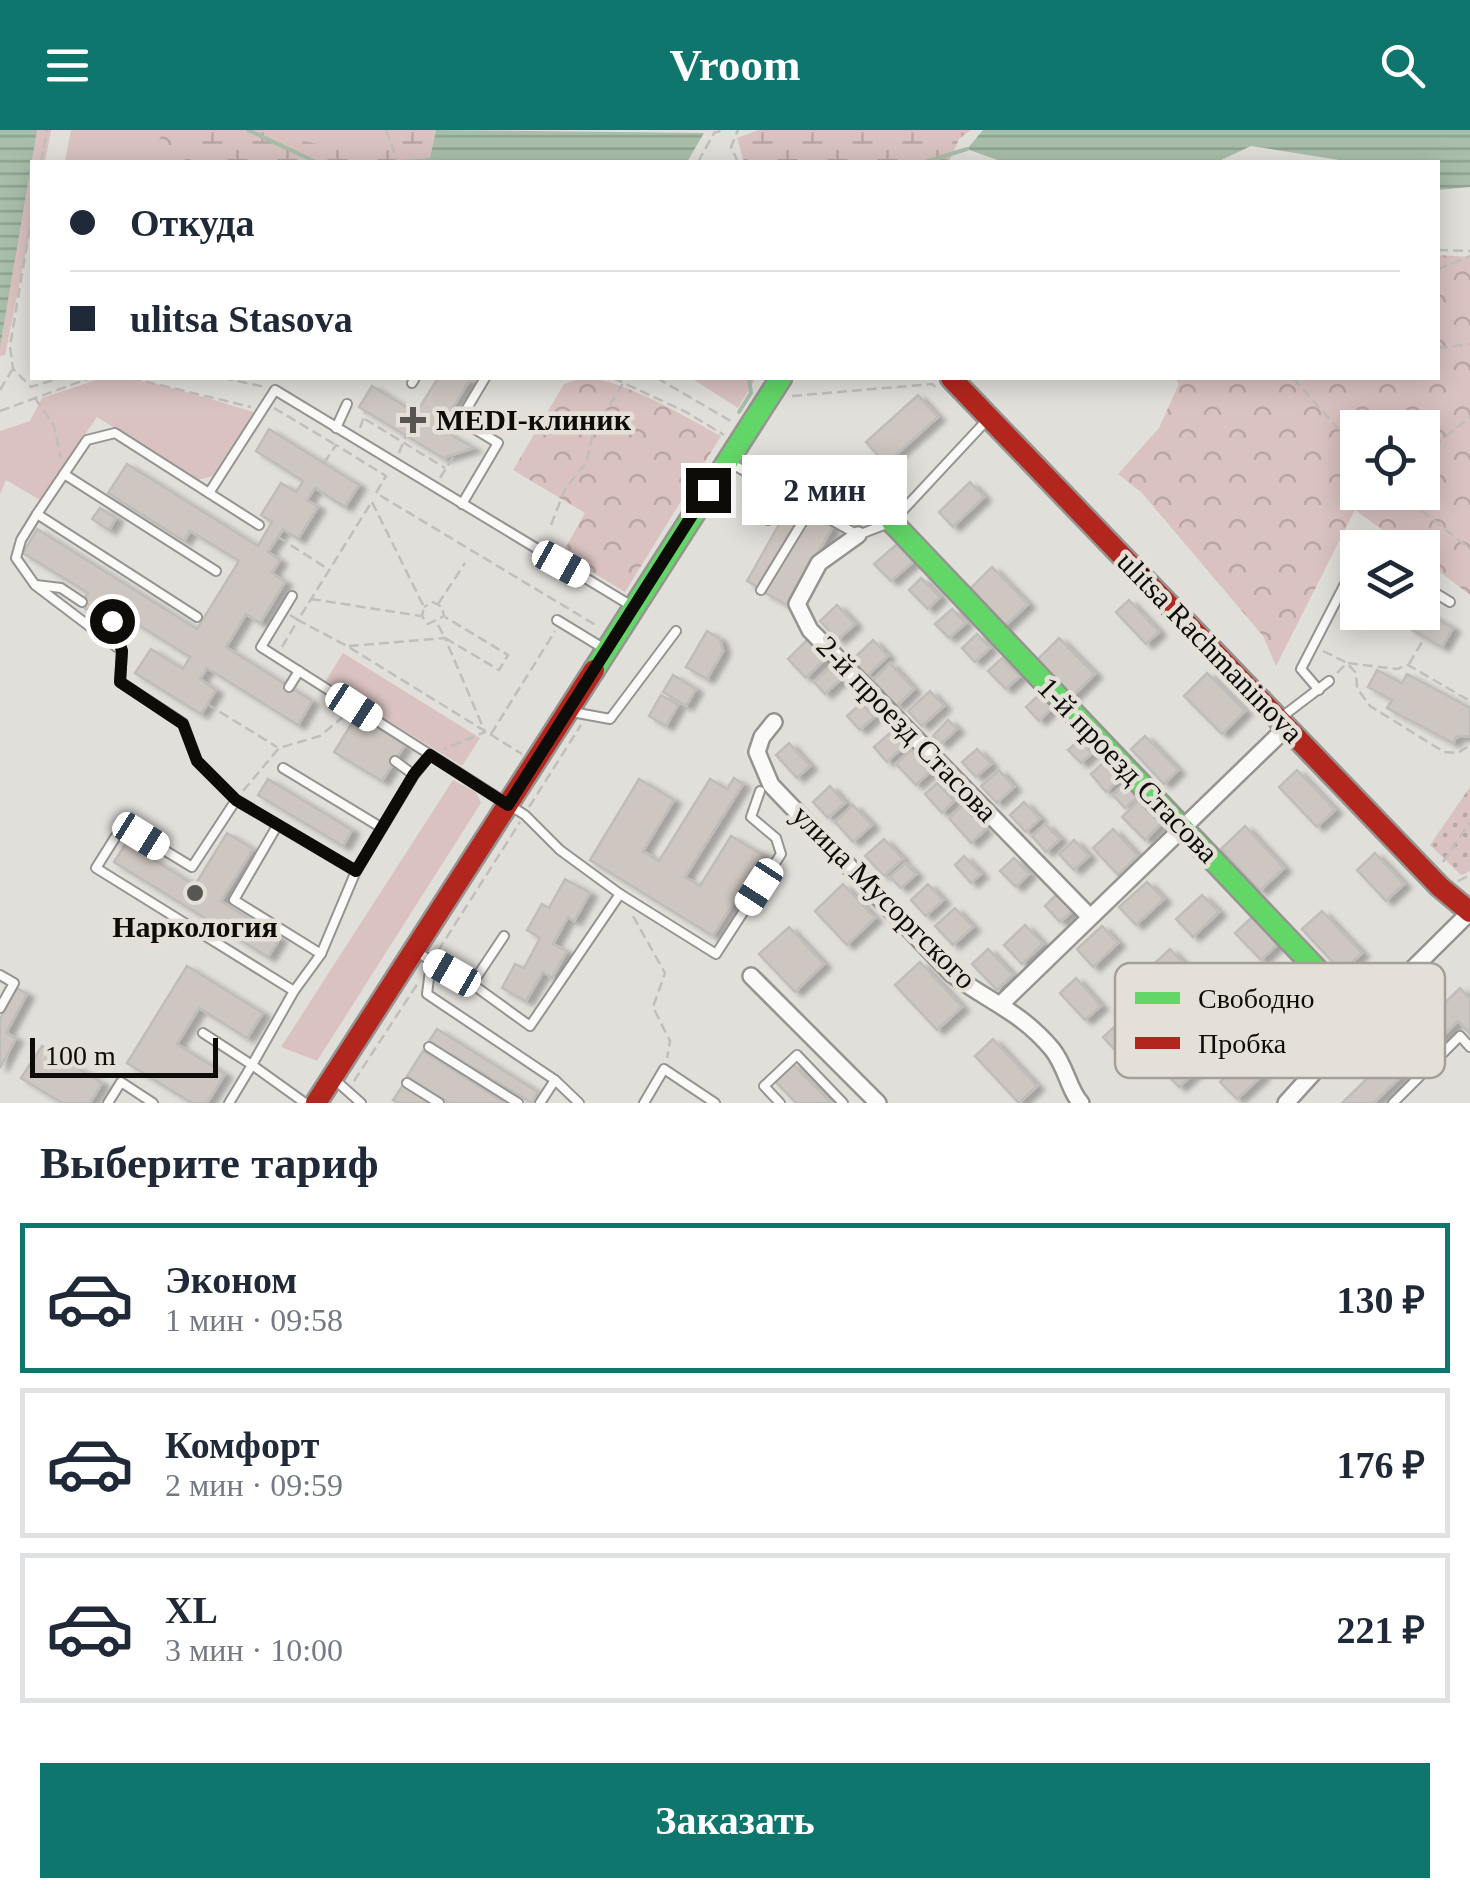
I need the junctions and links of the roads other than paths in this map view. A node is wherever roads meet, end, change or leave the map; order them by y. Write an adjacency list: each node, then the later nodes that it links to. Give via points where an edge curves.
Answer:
1 (484, 380): 12 (lane, via 460,420 498,444)
2 (947, 386): 5 (main road, ulitsa Rachmaninova)
3 (784, 387): 7 (main road)
4 (347, 404): 6 (lane)
5 (990, 416): 17 (lane); 41 (main road, ulitsa Rachmaninova)
6 (336, 428): 11 (lane, via 275,390); 12 (lane)
7 (732, 452): 10 (lane); 28 (main road)
8 (64, 474): 11 (lane, via 87,440 116,433); 14 (lane); 20 (lane)
9 (838, 487): 15 (lane)
10 (783, 492): 13 (lane); 16 (lane)
11 (208, 493): 18 (lane)
12 (462, 504): 28 (lane)
13 (811, 508): 15 (lane); 22 (lane)
14 (37, 514): 21 (lane, via 16,558); 29 (lane)
15 (822, 514): 19 (lane)
16 (768, 520)
17 (892, 522): 19 (lane); 51 (main road, 1-й проезд Стасова)
18 (259, 524)
19 (858, 535): 55 (street, 2-й проезд Стасова, via 819,563 797,604 810,630)
20 (216, 571)
21 (35, 585): 26 (lane, via 61,588); 34 (lane)
22 (762, 590)
23 (1340, 592): 38 (lane, via 1301,669)
24 (292, 596): 35 (lane, via 261,647)
25 (1440, 596): 27 (lane)
26 (82, 602)
27 (1450, 602)
28 (634, 608): 33 (main road)
29 (197, 617)
30 (110, 619): 34 (lane)
31 (559, 621): 33 (lane)
32 (676, 631): 39 (lane, via 610,719)
33 (606, 650): 39 (main road)
34 (122, 651): 47 (lane, via 120,682 183,724 197,761)
35 (299, 671): 37 (lane); 42 (lane)
36 (1329, 680): 38 (lane)
37 (289, 687)
38 (1319, 690): 41 (lane)
39 (577, 714): 48 (main road)
40 (774, 722): 65 (street, улица Мусоргского, via 757,752 771,785 952,974)
41 (1283, 723): 51 (street); 54 (main road, ulitsa Rachmaninova)
42 (430, 755): 45 (lane); 48 (lane)
43 (395, 761): 45 (lane)
44 (283, 768): 50 (lane)
45 (414, 774): 50 (lane)
46 (760, 790): 53 (lane, via 751,817 776,838 781,854 716,954)
47 (236, 800): 49 (lane); 64 (lane, via 192,867 123,825 96,868)
48 (517, 810): 53 (lane); 58 (main road)
49 (277, 826): 52 (lane); 57 (lane, via 234,900)
50 (382, 828): 52 (lane)
51 (1183, 828): 55 (street); 59 (main road, 1-й проезд Стасова)
52 (356, 871): 57 (lane)
53 (620, 894): 63 (lane, via 530,1026)
54 (1469, 914): 60 (street)
55 (1090, 917): 65 (street)
56 (504, 936): 63 (lane)
57 (321, 954): 64 (lane)
58 (423, 956): 63 (lane); 74 (lane, via 427,994); 76 (main road)
59 (1312, 963)
60 (1420, 963)
61 (0, 976): 66 (lane, via 14,983)
62 (751, 976): 92 (street)
63 (472, 984)
64 (294, 990): 71 (lane)
65 (1002, 1003): 77 (street, улица Мусоргского, via 1054,1051)
66 (0, 1008)
67 (203, 1034): 71 (lane)
68 (1470, 1046): 70 (lane, via 1460,1036)
69 (429, 1047): 85 (lane)
70 (1445, 1051)
71 (252, 1065): 80 (lane); 81 (lane)
72 (1309, 1078): 93 (street)
73 (1418, 1078): 94 (lane)
74 (554, 1080): 86 (lane); 87 (lane)
75 (408, 1082): 84 (lane)
76 (340, 1084): 82 (main road); 83 (lane)
77 (1075, 1101)
78 (108, 1103): 79 (lane, via 121,1082)
79 (153, 1103)
80 (229, 1103)
81 (305, 1103)
82 (316, 1103)
83 (361, 1103)
84 (438, 1103)
85 (518, 1103)
86 (540, 1103)
87 (579, 1103)
88 (644, 1103): 89 (lane, via 664,1070)
89 (716, 1103)
90 (780, 1103): 91 (lane, via 764,1086 797,1054)
91 (843, 1103)
92 (878, 1103)
93 (1286, 1103)
94 (1393, 1103)

